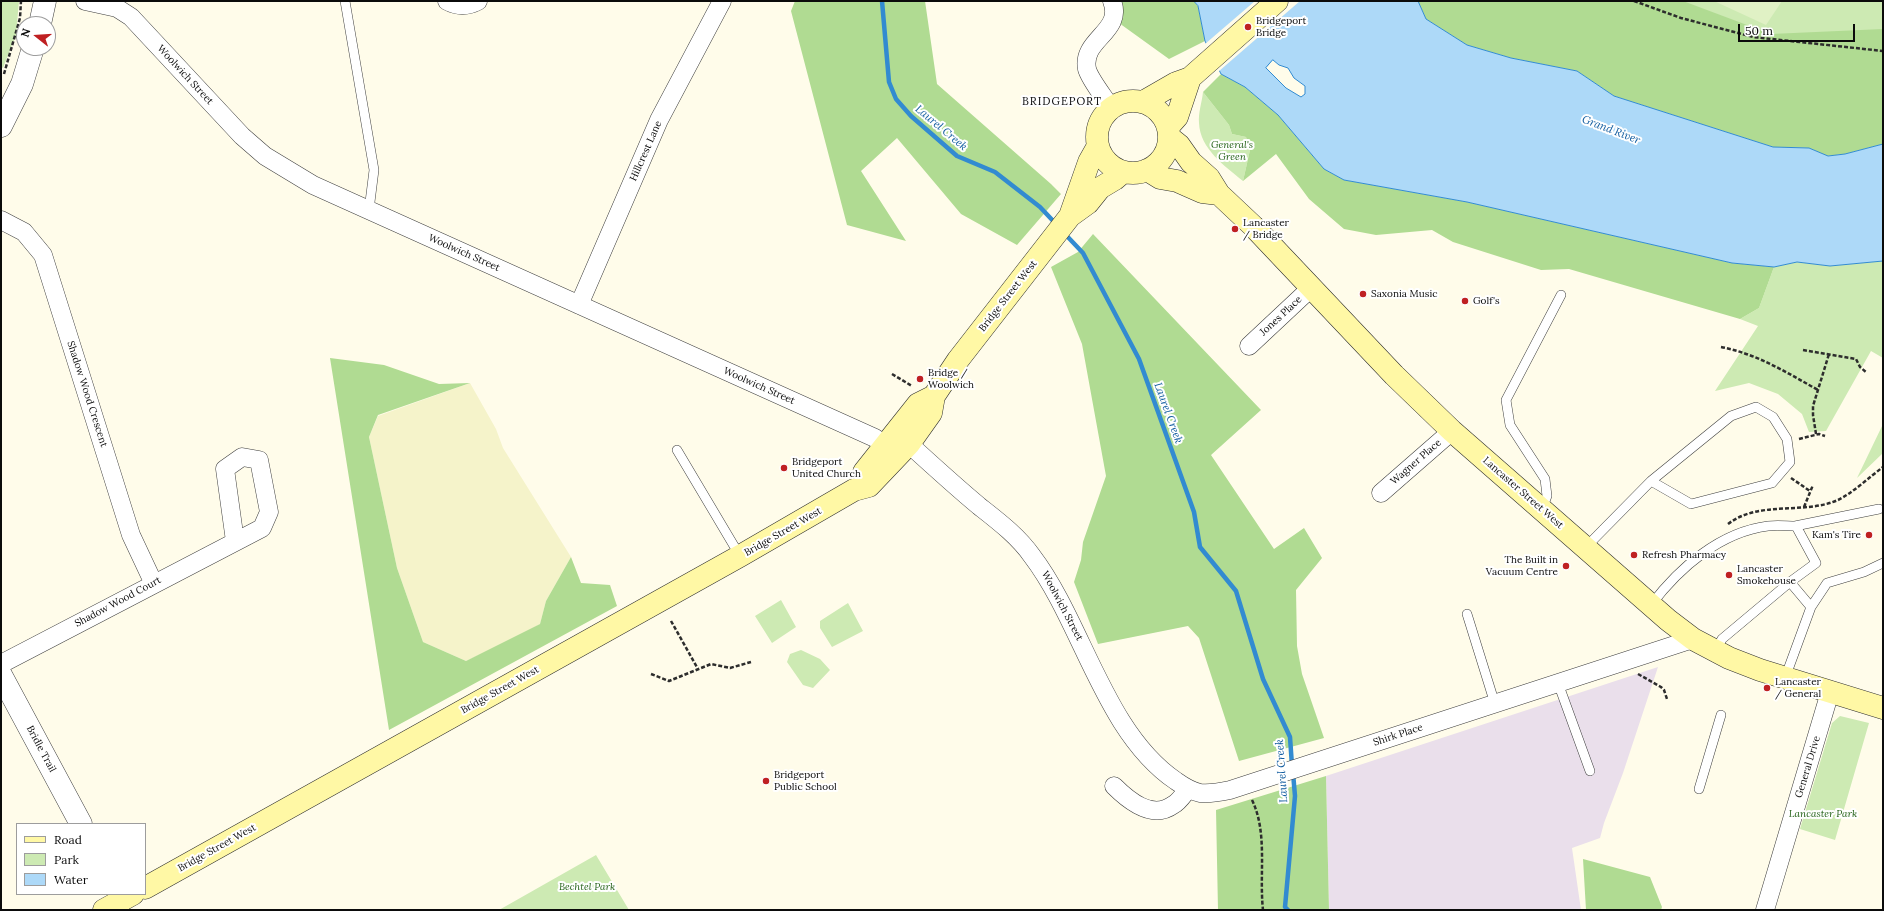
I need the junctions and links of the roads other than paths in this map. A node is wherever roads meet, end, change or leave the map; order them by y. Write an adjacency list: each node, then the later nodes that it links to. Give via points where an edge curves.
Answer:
1 (45, 1): 9 (street)
2 (86, 1): 20 (street, Woolwich Street, via 117,8 132,17 242,136 265,156 313,185)
3 (345, 1): 20 (lane, via 374,170)
4 (447, 1): 5 (street, via 453,5 463,6)
5 (478, 1)
6 (722, 1): 25 (street, Hillcrest Lane, via 659,120)
7 (1112, 1): 13 (street, via 1116,9 1112,24 1094,44 1088,56 1087,69)
8 (1277, 1): 11 (main road)
9 (42, 16)
10 (31, 56): 14 (street, via 22,84)
11 (1197, 71): 12 (main road); 15 (main road)
12 (1143, 102): 13 (main road, via 1126,101); 15 (main road, via 1158,111)
13 (1111, 108): 16 (main road, via 1099,125)
14 (1, 126)
15 (1169, 132): 17 (main road, via 1167,150 1160,161); 19 (main road, Lancaster Street West, via 1191,162 1209,178)
16 (1098, 146): 18 (main road, via 1108,162); 21 (main road, Bridge Street West, via 1089,162)
17 (1147, 170): 18 (main road); 19 (main road, via 1160,178 1177,181 1202,192)
18 (1123, 172): 21 (main road, Bridge Street West, via 1100,188 1088,204)
19 (1219, 194): 23 (main road, Lancaster Street West, via 1254,226)
20 (369, 210): 25 (street, Woolwich Street)
21 (1070, 216): 27 (main road, Bridge Street West, via 958,360)
22 (1, 220): 43 (street, Shadow Wood Crescent, via 24,232 43,255 131,535)
23 (1312, 287): 26 (street, Jones Place); 28 (main road, Lancaster Street West, via 1394,375)
24 (1561, 295): 35 (lane, via 1506,400 1510,425 1545,479 1547,496)
25 (579, 305): 30 (street, Woolwich Street, via 875,438)
26 (1249, 346)
27 (926, 393): 29 (main road, Bridge Street West, via 931,413); 30 (main road, Bridge Street West)
28 (1452, 432): 34 (street, Wagner Place); 35 (main road, Lancaster Street West)
29 (908, 444): 33 (main road, Bridge Street West, via 869,486); 59 (street, Woolwich Street, via 1008,530 1031,554 1048,577 1125,727 1146,755 1163,772)
30 (886, 446): 33 (main road, Bridge Street West, via 858,477)
31 (677, 450): 40 (lane)
32 (1651, 481): 32 (lane, via 1730,416 1756,407 1773,417 1787,439 1790,462 1772,484 1691,504); 39 (lane)
33 (854, 490): 40 (main road, Bridge Street West)
34 (1381, 493)
35 (1542, 509): 39 (main road, Lancaster Street West)
36 (1879, 509): 37 (lane)
37 (1795, 526): 42 (lane, via 1816,563); 44 (lane, via 1768,526 1740,532 1714,545 1690,563)
38 (235, 540): 43 (street, Shadow Wood Court)
39 (1585, 548): 44 (main road, Lancaster Street West)
40 (740, 556): 62 (main road, Bridge Street West)
41 (1883, 563): 45 (lane, via 1864,572 1827,583)
42 (1790, 582): 45 (lane); 48 (lane, via 1722,640)
43 (154, 584): 49 (street, Shadow Wood Court)
44 (1651, 605): 47 (main road, Lancaster Street West)
45 (1811, 607): 51 (lane)
46 (1467, 614): 54 (lane)
47 (1692, 639): 48 (main road, Lancaster Street West); 52 (street, Shirk Place)
48 (1714, 651): 51 (main road, Lancaster Street West)
49 (1, 664)
50 (1, 675): 61 (street, Bridle Trail)
51 (1785, 678): 53 (main road, Lancaster Street West)
52 (1558, 683): 54 (street, Shirk Place); 57 (lane)
53 (1830, 692): 55 (main road, Lancaster Street West); 63 (street, General Drive)
54 (1495, 704): 59 (street, Shirk Place, via 1244,785 1213,793 1200,793)
55 (1883, 708)
56 (1721, 715): 60 (lane)
57 (1590, 771)
58 (1114, 786): 59 (street, via 1138,806 1158,810 1173,806)
59 (1188, 789)
60 (1699, 789)
61 (80, 823)
62 (146, 887)
63 (1765, 910)

